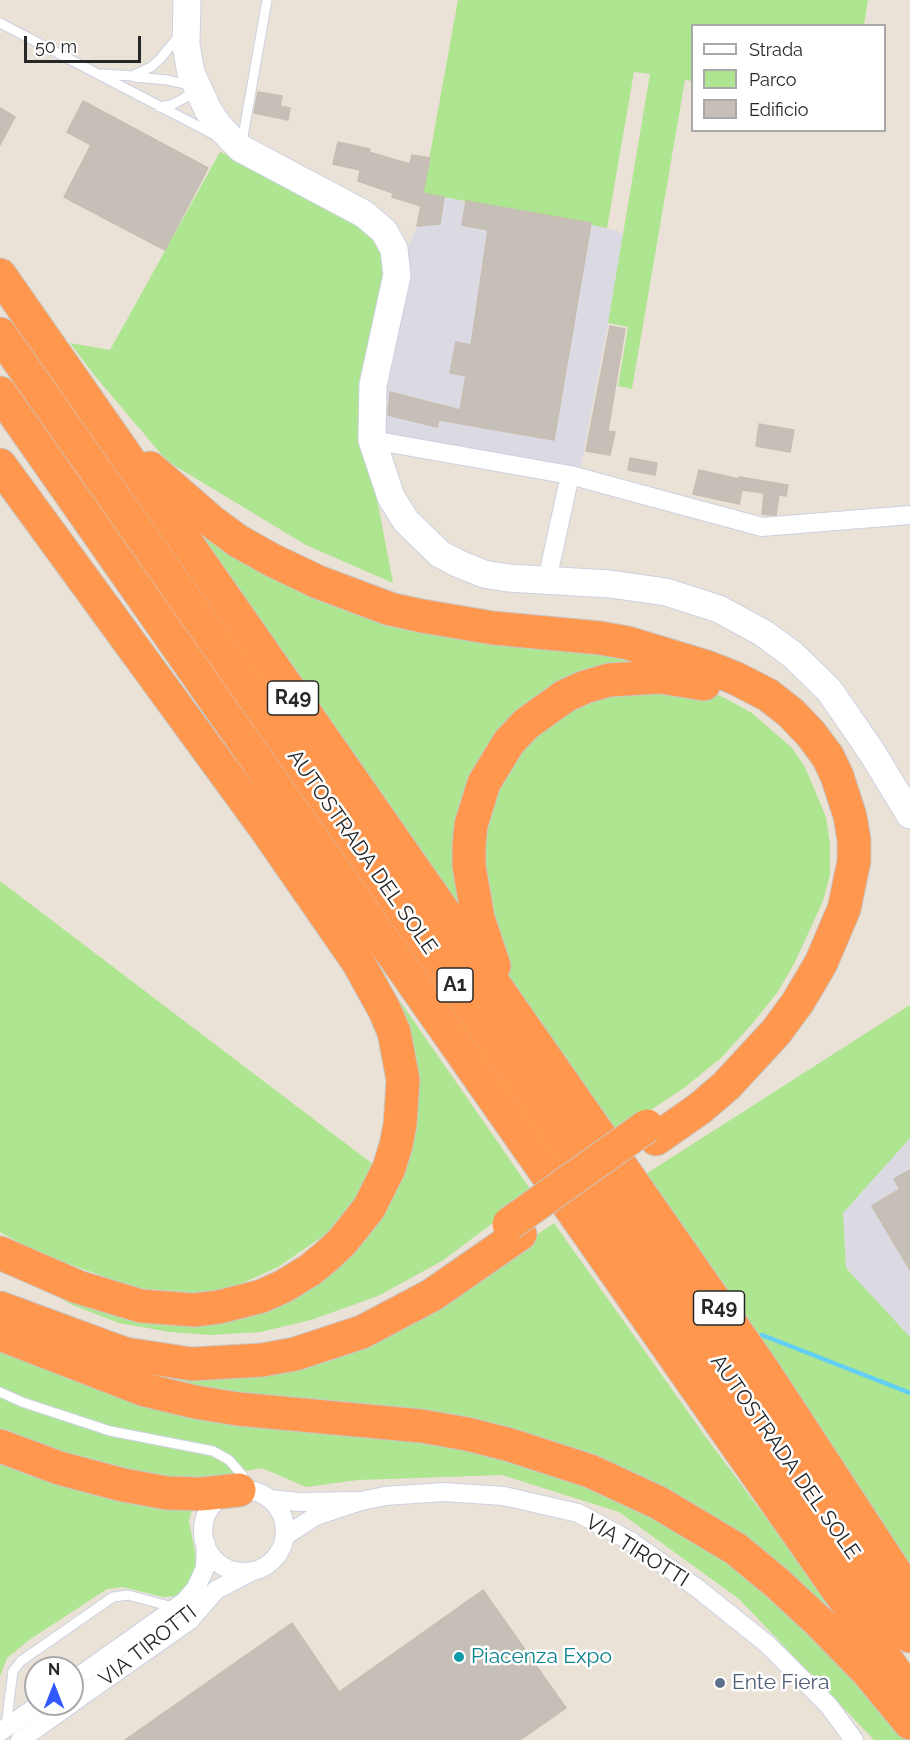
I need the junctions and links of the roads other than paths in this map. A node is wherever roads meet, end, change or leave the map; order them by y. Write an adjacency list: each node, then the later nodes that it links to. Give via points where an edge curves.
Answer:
1 (267, 0): 8 (lane)
2 (187, 11): 5 (lane, via 170,50 151,67); 6 (street, via 186,45)
3 (0, 23): 4 (lane)
4 (89, 70): 5 (lane); 7 (lane)
5 (132, 76): 6 (lane)
6 (196, 87): 7 (lane, via 183,99); 8 (street, via 207,110)
7 (159, 107): 8 (lane)
8 (240, 148): 13 (street, via 364,214 384,231 394,249 398,275 373,385)
9 (0, 275): 11 (highway, R49)
10 (0, 334): 36 (highway, AUTOSTRADA DEL SOLE / A1)
11 (67, 369): 19 (highway, R49); 20 (highway, via 149,467 211,521 272,560 390,609 460,624 628,643 707,667 768,695 811,734 837,776 854,840 850,884 835,933 798,1002 776,1032 699,1109)
12 (2, 396): 38 (highway, AUTOSTRADA DEL SOLE / A1)
13 (372, 440): 15 (street); 17 (street, via 391,496 406,521 440,554 484,574)
14 (0, 465): 22 (highway, via 262,823 358,962 394,1032 403,1080 400,1125 389,1168 369,1208 342,1242 310,1270 262,1296 194,1310 141,1306 78,1287)
15 (570, 475): 16 (street, via 762,527); 17 (street)
16 (910, 516)
17 (547, 580): 18 (street, via 666,592 719,609 763,633 829,690)
18 (910, 815)
19 (522, 1024): 20 (highway, via 485,943 469,866 476,804 509,741 565,696 609,680 634,677 669,677 709,685 767,716 805,755 830,804 838,854 830,903 815,938 772,1011 731,1060); 34 (highway, R49, via 765,1373)
20 (651, 1132): 21 (highway, bridge)
21 (515, 1229): 23 (highway, via 358,1316 272,1342 205,1347 143,1341 65,1316); 24 (highway, via 432,1295 362,1332 304,1352 262,1360 192,1364 125,1354)
22 (0, 1253)
23 (0, 1284)
24 (0, 1308)
25 (0, 1334): 42 (highway, via 145,1390 195,1402 467,1434 590,1471 659,1503 736,1550 819,1622)
26 (0, 1392): 28 (lane, via 110,1431 213,1450 243,1476)
27 (0, 1446): 28 (highway, via 59,1468 167,1493)
28 (242, 1490): 29 (street); 32 (street, via 220,1498 213,1505 204,1524)
29 (270, 1498): 30 (street, VIA TIROTTI, via 299,1502); 31 (street, via 282,1516)
30 (361, 1501): 31 (street, VIA TIROTTI, via 316,1516); 45 (street, VIA TIROTTI, via 444,1492 504,1496 578,1513 632,1542 767,1644 829,1706)
31 (285, 1536): 33 (street, via 275,1558)
32 (206, 1544): 33 (street, via 215,1559 230,1569); 35 (street, VIA TIROTTI, via 205,1568)
33 (254, 1570): 39 (street, VIA TIROTTI, via 216,1590 189,1621)
34 (910, 1595)
35 (185, 1601): 37 (street, VIA TIROTTI); 43 (lane, via 169,1606 128,1595 113,1597 29,1655 15,1667 9,1718)
36 (910, 1636)
37 (84, 1673)
38 (910, 1693)
39 (84, 1695)
40 (24, 1715): 43 (street)
41 (55, 1716): 44 (street, VIA TIROTTI)
42 (910, 1723)
43 (0, 1732)
44 (20, 1740)
45 (854, 1740)

